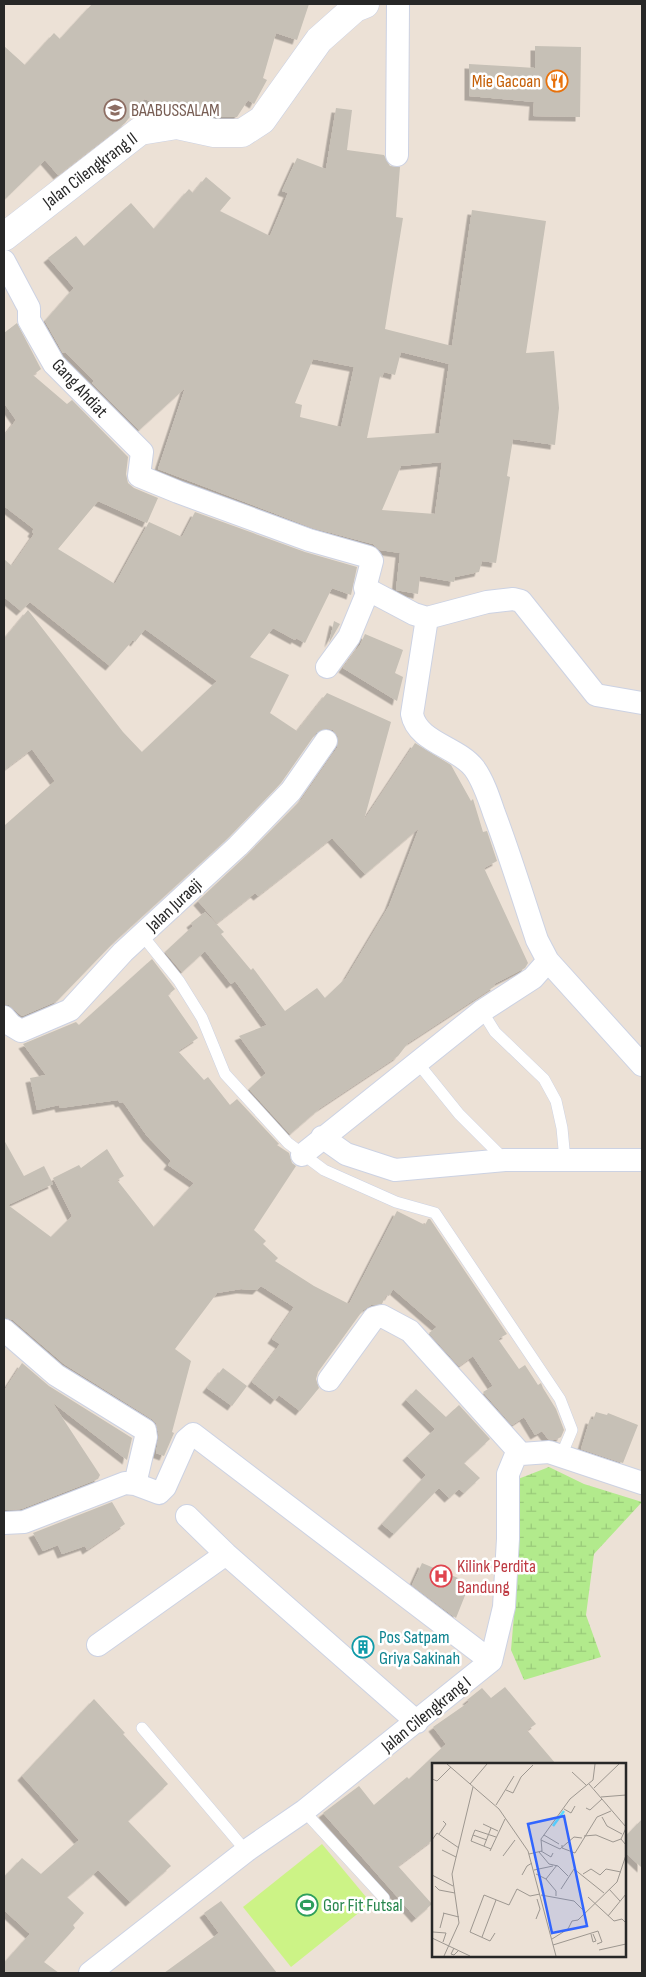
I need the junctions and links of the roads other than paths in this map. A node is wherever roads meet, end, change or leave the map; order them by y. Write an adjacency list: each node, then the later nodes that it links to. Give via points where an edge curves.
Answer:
1 (365, 4): 4 (street, Jalan Cilengkrang II, via 355,8 319,40 256,125 233,134 177,125 140,131)
2 (398, 4): 3 (street)
3 (397, 155)
4 (4, 237)
5 (4, 261): 6 (street, Gang Ahdiat, via 29,308 29,320 54,364 142,452 139,476 309,540 369,557 372,561 365,584)
6 (368, 591): 7 (street); 8 (street, via 349,637)
7 (427, 618): 9 (street, via 487,602 521,601 596,695); 12 (street, via 412,714 414,722 432,739 462,756 474,768 502,833 537,940)
8 (327, 667)
9 (642, 703)
10 (326, 740): 11 (street, Jalan Juraeji, via 291,791 238,846)
11 (142, 935): 14 (street, Jalan Juraeji, via 64,1014 21,1031); 18 (lane, via 179,980 197,1011 225,1074)
12 (548, 961): 13 (street, via 533,978); 16 (street)
13 (482, 1011): 15 (street); 20 (lane, via 495,1032 544,1079 556,1101)
14 (4, 1017)
15 (417, 1062): 17 (street); 19 (lane, via 459,1114)
16 (642, 1065)
17 (322, 1137): 18 (street); 19 (street, via 346,1154 395,1170)
18 (302, 1154): 25 (lane, via 324,1170 396,1202 435,1213 560,1399 572,1430)
19 (505, 1160): 20 (street)
20 (565, 1160): 21 (street)
21 (642, 1160)
22 (4, 1330): 27 (street, via 56,1374 145,1430)
23 (329, 1380): 24 (street, via 374,1318 382,1316 410,1331)
24 (521, 1454): 25 (street, via 541,1452); 32 (street, via 516,1457 508,1474 504,1608)
25 (561, 1456): 26 (street)
26 (642, 1483)
27 (135, 1484): 29 (street, via 113,1486 24,1522); 32 (street, via 159,1493 165,1487 186,1440 197,1436)
28 (187, 1516): 30 (street)
29 (4, 1523)
30 (226, 1554): 31 (street); 33 (street)
31 (98, 1645)
32 (491, 1661): 33 (street, Jalan Cilengkrang I)
33 (417, 1722): 35 (street, Jalan Cilengkrang I)
34 (142, 1728): 36 (lane)
35 (304, 1811): 36 (street, Jalan Cilengkrang I); 37 (lane)
36 (246, 1850): 38 (street, Jalan Cilengkrang I)
37 (384, 1898)
38 (90, 1973)

